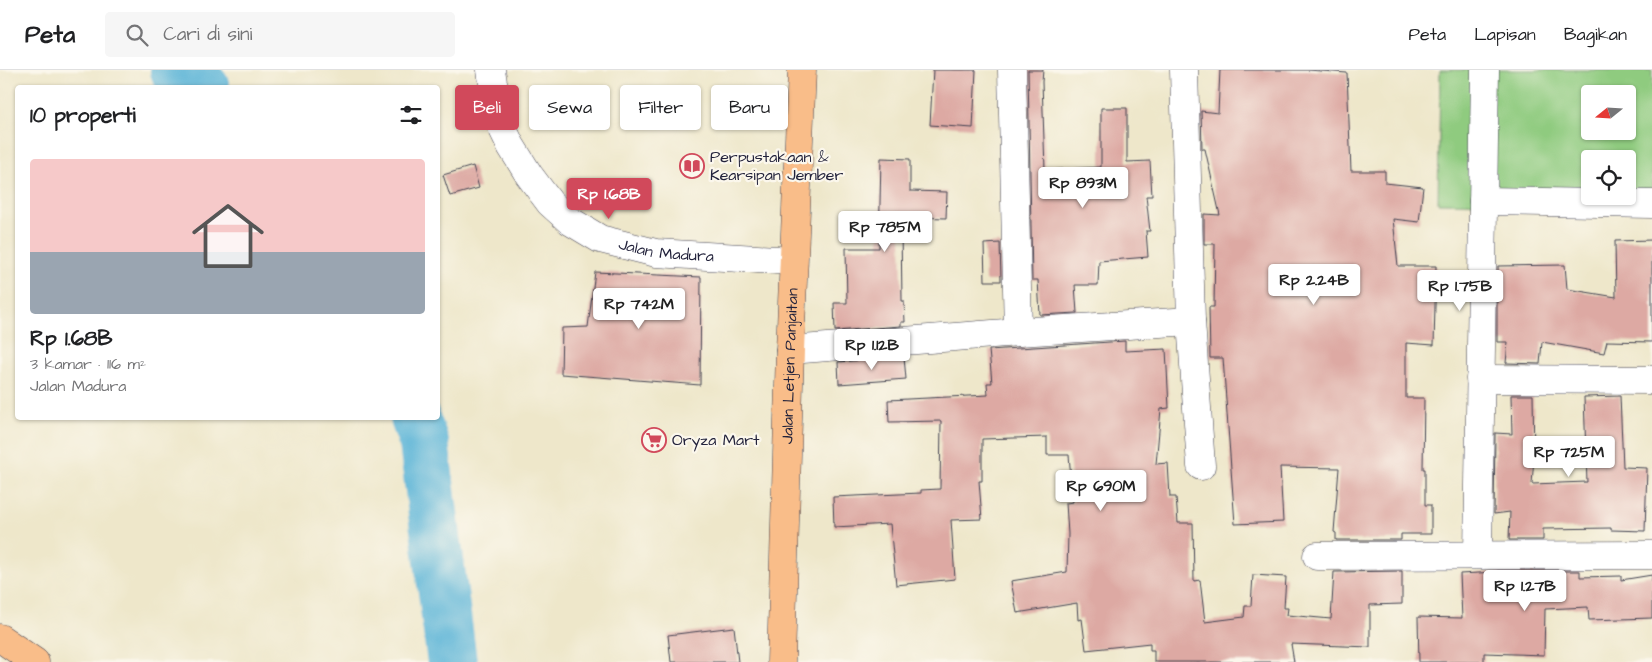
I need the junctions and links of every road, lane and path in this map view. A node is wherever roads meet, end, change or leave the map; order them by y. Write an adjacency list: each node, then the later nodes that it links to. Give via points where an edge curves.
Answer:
1 (490, 70): 8 (street, Jalan Madura, via 499,121 511,146 550,203 570,221 600,239 656,253)
2 (802, 70): 8 (main road, Jalan Letjen Panjaitan)
3 (1012, 70): 10 (street)
4 (1184, 70): 9 (street)
5 (1485, 70): 6 (street)
6 (1483, 201): 7 (street); 12 (street)
7 (1652, 204)
8 (793, 261): 11 (main road, Jalan Letjen Panjaitan)
9 (1191, 321): 10 (street); 14 (street)
10 (1018, 332): 11 (street)
11 (790, 350): 20 (main road, Jalan Letjen Panjaitan)
12 (1480, 379): 13 (street); 15 (street)
13 (1652, 380)
14 (1201, 466)
15 (1478, 555): 16 (street); 17 (street)
16 (1652, 555)
17 (1317, 556)
18 (0, 638): 19 (main road)
19 (36, 662)
20 (781, 662)

